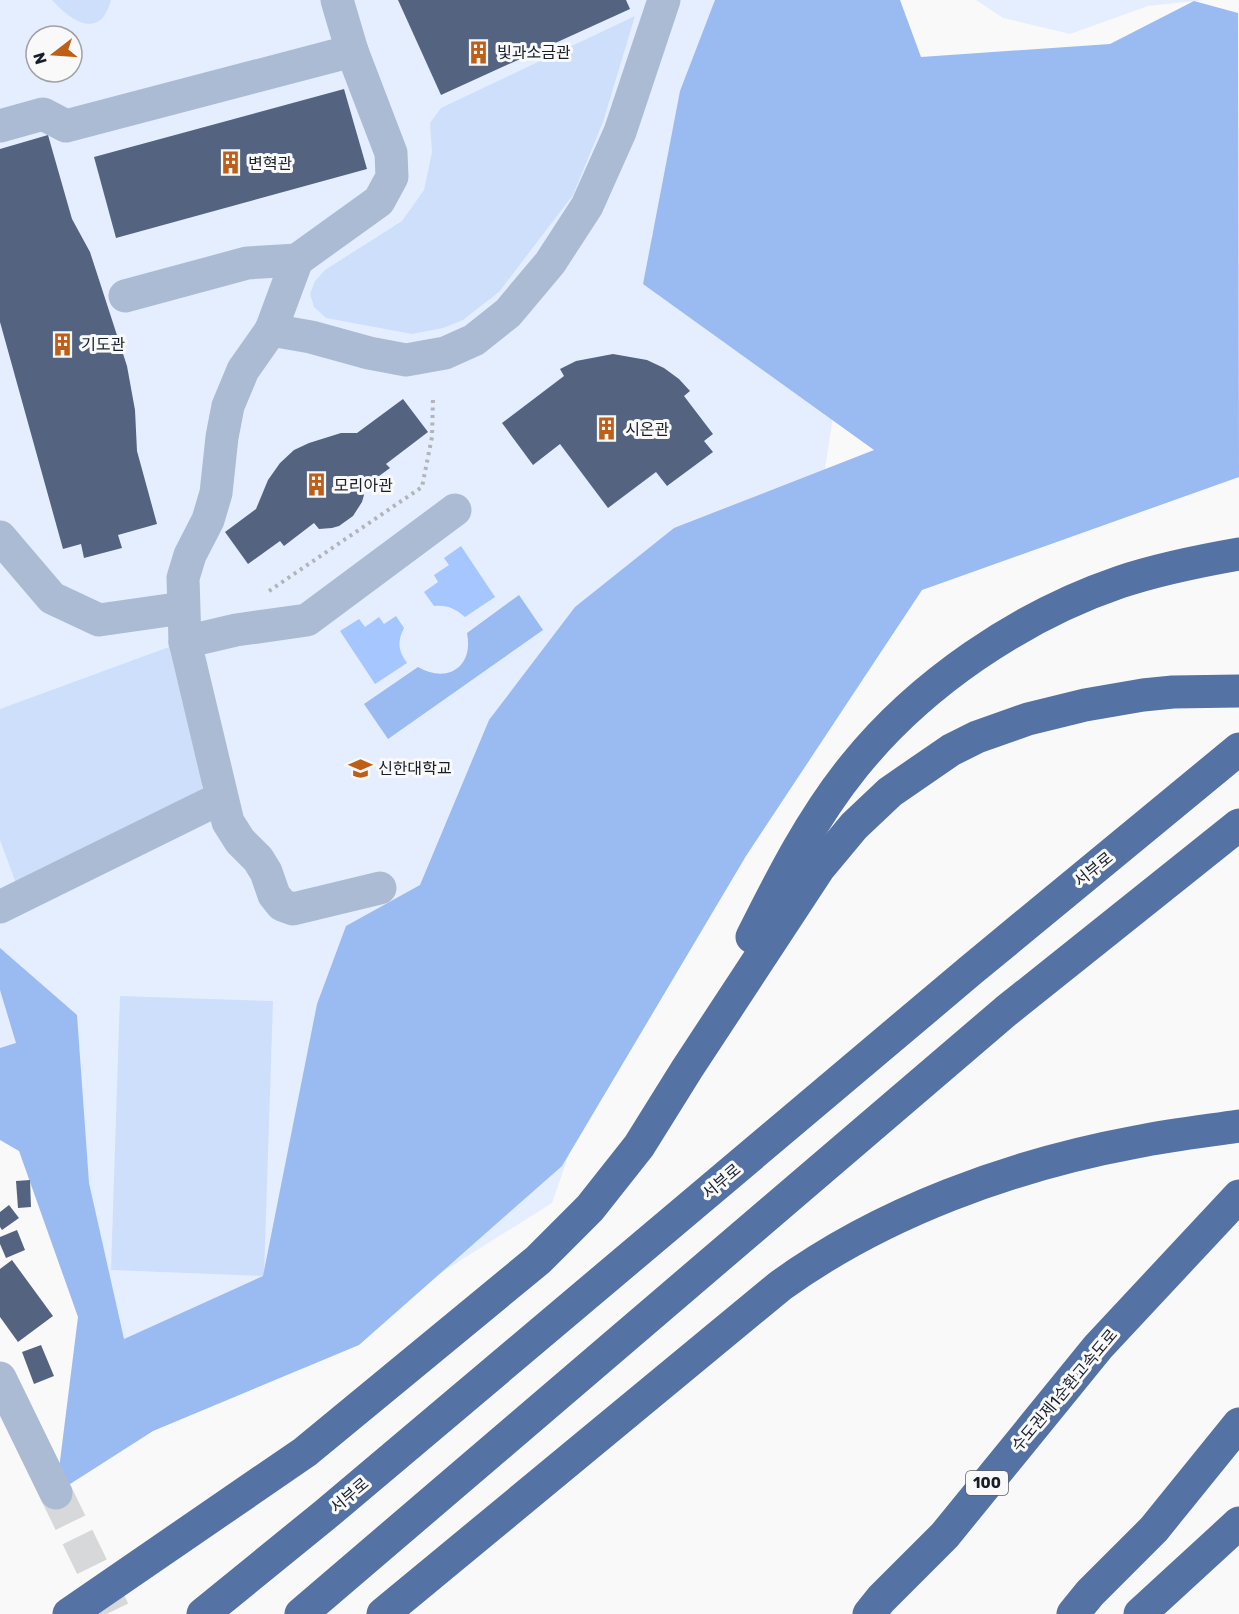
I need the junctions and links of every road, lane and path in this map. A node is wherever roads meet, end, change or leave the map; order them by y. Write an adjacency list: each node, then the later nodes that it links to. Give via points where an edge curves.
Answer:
1 (337, 0): 3 (street)
2 (664, 0): 7 (street, via 620,132 587,206 550,263 508,313 474,340 445,353 406,360)
3 (352, 51): 4 (street, via 66,126 43,114); 5 (street, via 392,153 392,177 379,201)
4 (0, 126)
5 (297, 260): 6 (street, via 247,263); 7 (street)
6 (125, 296)
7 (271, 330): 13 (street, via 243,370 228,406 216,493 183,578)
8 (434, 398): 12 (path, via 432,437 422,487)
9 (455, 510): 14 (street, via 307,620)
10 (0, 537): 13 (street, via 52,598 99,620)
11 (1239, 554): 21 (highway, via 1178,566 1099,590 1029,623 968,661 900,716 855,765 812,824)
12 (263, 595)
13 (183, 608): 14 (street)
14 (186, 642): 17 (street)
15 (1239, 691): 21 (highway, via 1173,692 1116,699 1028,718 951,750 890,792 854,826 819,868)
16 (1239, 749): 29 (highway, 서부로)
17 (222, 798): 19 (street, via 228,822 258,859 282,905 293,909); 20 (street)
18 (1239, 825): 30 (highway, via 1006,1011)
19 (380, 888)
20 (0, 907)
21 (687, 1069): 28 (highway, via 639,1146 590,1208 538,1260 305,1452)
22 (1239, 1126): 31 (highway, via 1083,1153 1021,1170 917,1209 841,1247 780,1286)
23 (1239, 1196): 32 (highway, 수도권제1순환고속도로 / 100, via 1098,1347 945,1536)
24 (0, 1378): 26 (street)
25 (1239, 1424): 33 (highway, via 1154,1529)
26 (56, 1492)
27 (1234, 1527): 34 (highway)
28 (69, 1614)
29 (203, 1614)
30 (301, 1614)
31 (383, 1614)
32 (870, 1614)
33 (1073, 1614)
34 (1140, 1614)

